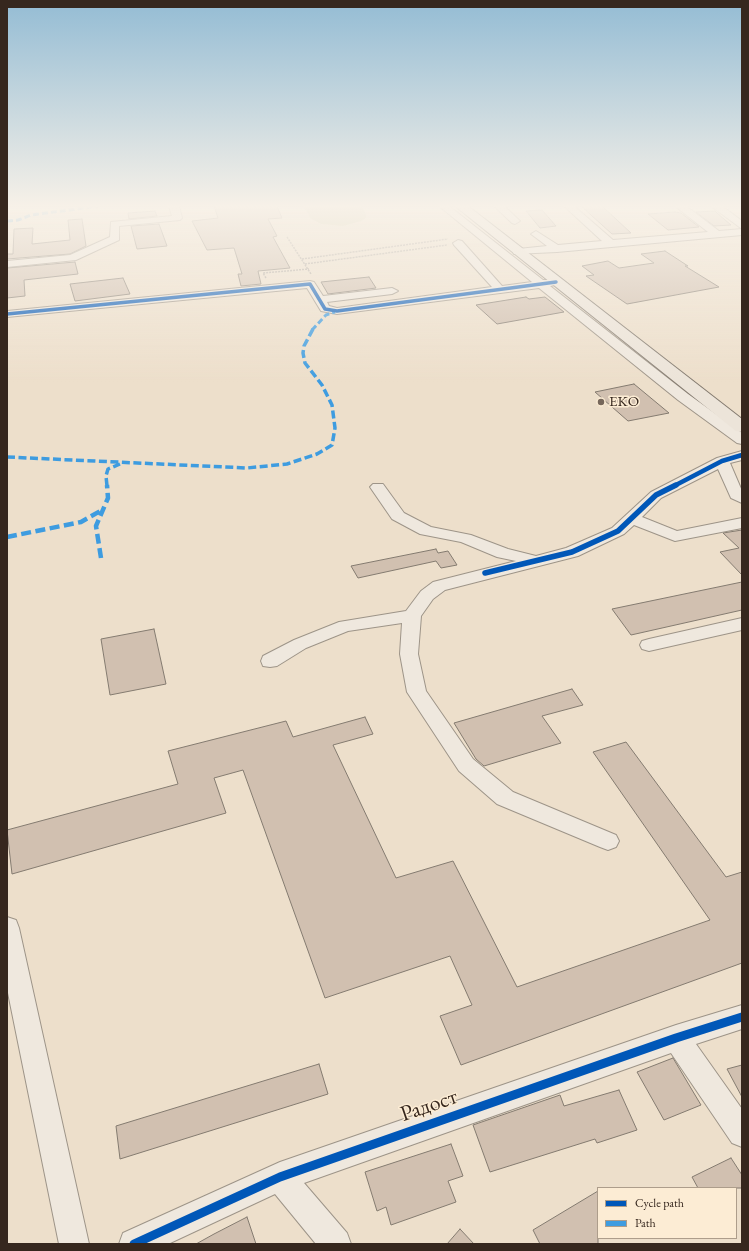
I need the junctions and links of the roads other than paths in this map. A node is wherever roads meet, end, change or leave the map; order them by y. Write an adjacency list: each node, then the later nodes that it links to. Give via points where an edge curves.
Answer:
1 (477, 264): 5 (street)
2 (515, 264): 8 (street)
3 (538, 264): 6 (main road)
4 (542, 264): 16 (main road)
5 (491, 280): 7 (street); 10 (street)
6 (556, 282): 8 (street); 13 (main road)
7 (444, 285)
8 (540, 285): 10 (street); 13 (street)
9 (405, 290): 11 (street)
10 (500, 290): 11 (street, via 337,311 325,309)
11 (319, 300): 12 (street, via 310,284)
12 (7, 314)
13 (647, 361): 14 (street, via 640,378 661,395); 15 (main road)
14 (683, 397): 15 (street); 18 (street)
15 (706, 398): 17 (main road)
16 (742, 411)
17 (742, 427)
18 (742, 440)
19 (742, 455): 20 (street)
20 (722, 461): 22 (street, via 736,495); 23 (street, via 656,495)
21 (378, 487): 25 (street, via 398,516 426,531 466,538 503,553)
22 (742, 498)
23 (632, 518): 24 (street, via 674,536); 25 (street, via 618,531 572,552)
24 (742, 523)
25 (537, 561): 26 (street, via 439,586 427,595)
26 (412, 616): 29 (street, via 345,626 300,644); 30 (street, via 409,654 417,692 466,765 505,798)
27 (742, 624): 28 (street)
28 (649, 645)
29 (270, 661)
30 (608, 841)
31 (7, 928): 36 (street)
32 (742, 1017): 33 (street, Радост)
33 (676, 1038): 34 (street); 35 (street, Радост)
34 (742, 1133)
35 (280, 1177): 37 (street, Радост); 38 (street)
36 (74, 1244)
37 (134, 1244)
38 (336, 1244)

